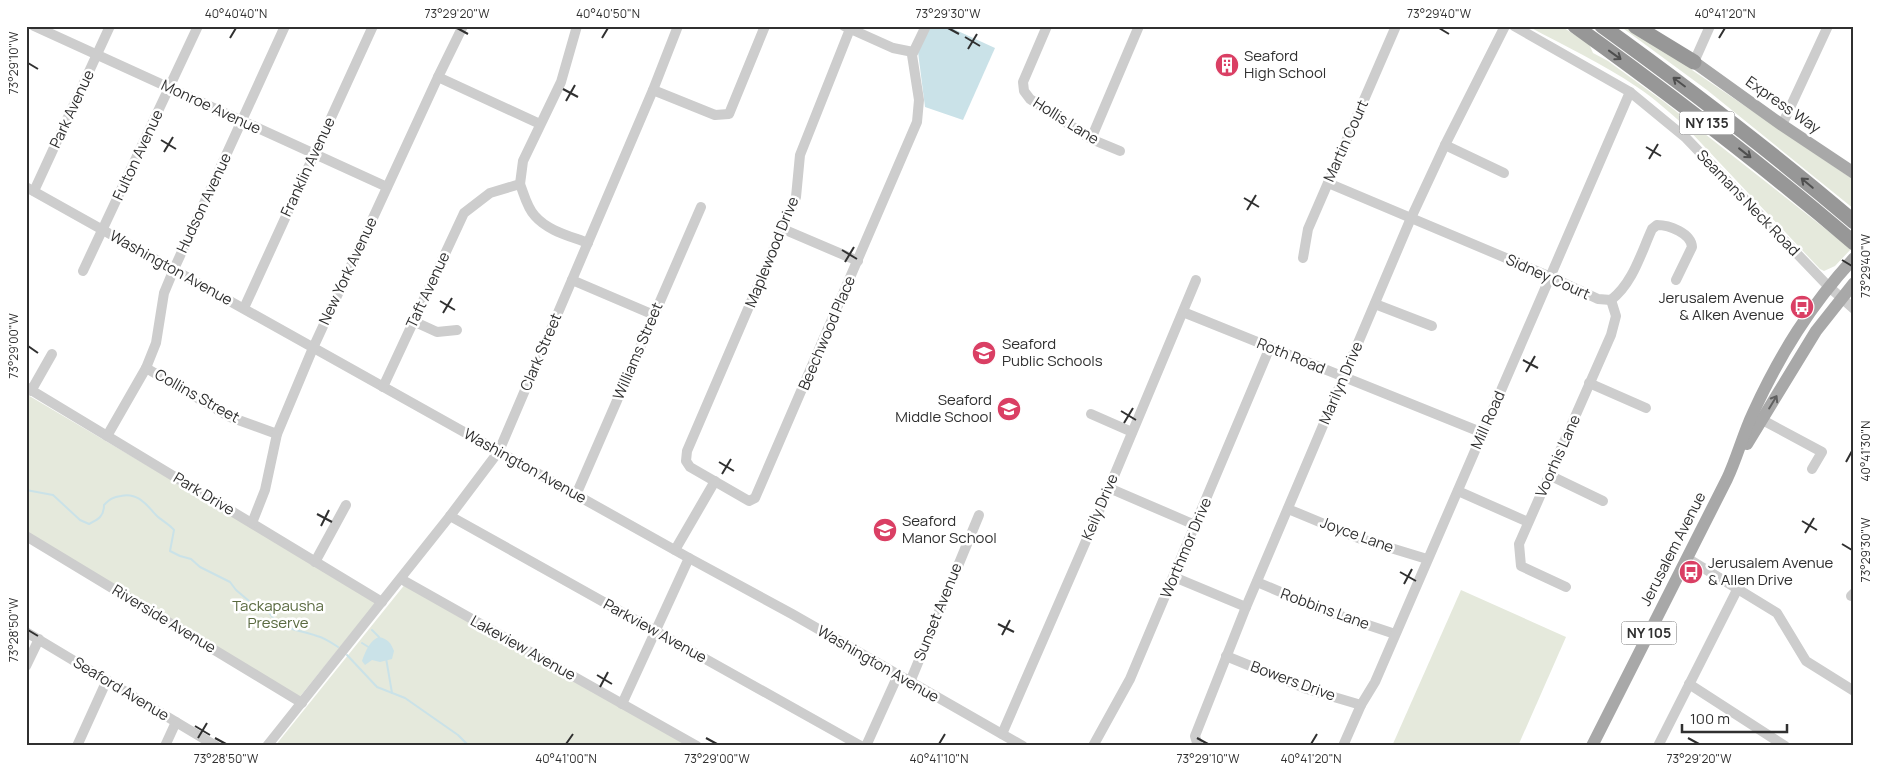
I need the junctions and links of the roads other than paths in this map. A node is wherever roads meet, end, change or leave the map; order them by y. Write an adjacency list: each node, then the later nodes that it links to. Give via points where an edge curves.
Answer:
1 (34, 26): 23 (street, Monroe Avenue)
2 (110, 26): 23 (street, Park Avenue)
3 (198, 26): 26 (street, Fulton Avenue)
4 (285, 26): 29 (street, Hudson Avenue)
5 (373, 26): 35 (street, Franklin Avenue)
6 (462, 26): 25 (street, New York Avenue)
7 (577, 26): 30 (street, via 561,82)
8 (678, 26): 27 (street, Clark Street)
9 (765, 26): 27 (street, via 729,114 715,115)
10 (926, 26): 22 (street)
11 (1047, 26): 32 (street, Hollis Lane, via 1023,82 1024,91 1030,99)
12 (1139, 26): 32 (street)
13 (1396, 26): 38 (street, Martin Court)
14 (1505, 26): 33 (street, Marilyn Drive)
15 (1514, 26): 28 (street, Seamans Neck Road)
16 (1575, 26): 48 (highway, NY 135, one-way to 48, via 1707,124)
17 (1602, 26): 44 (highway, NY 135, one-way to 17, via 1740,130)
18 (1635, 26): 24 (highway)
19 (1710, 26): 24 (street)
20 (1828, 26): 31 (street)
21 (847, 28): 22 (street, via 893,48); 45 (street, Maplewood Drive, via 800,155 796,197)
22 (913, 52): 51 (street, Beechwood Place, via 919,100 918,122)
23 (97, 55): 26 (street, Monroe Avenue); 41 (street, Park Avenue)
24 (1694, 62): 31 (main road, Express Way)
25 (438, 76): 30 (street); 40 (street, New York Avenue)
26 (170, 88): 29 (street, Monroe Avenue); 46 (street, Fulton Avenue)
27 (653, 90): 47 (street, Clark Street)
28 (1630, 92): 54 (street, Mill Road); 59 (street, Seamans Neck Road, via 1686,138)
29 (242, 121): 35 (street, Monroe Avenue); 52 (street, Hudson Avenue)
30 (540, 124): 39 (street, via 523,161)
31 (1782, 125): 37 (main road, Express Way)
32 (1091, 138): 34 (street, Hollis Lane)
33 (1444, 145): 36 (street); 43 (street, Marilyn Drive)
34 (1120, 151)
35 (314, 154): 40 (street, Monroe Avenue); 63 (street, Franklin Avenue)
36 (1504, 173)
37 (1854, 173)
38 (1328, 183): 43 (street, Sidney Court); 49 (street, Martin Court, via 1308,229)
39 (520, 184): 47 (street, via 534,216 554,230); 67 (street, Taft Avenue, via 490,193 464,213)
40 (387, 187): 71 (street, New York Avenue)
41 (30, 189): 46 (street, Washington Avenue)
42 (701, 207): 66 (street, Williams Street)
43 (1411, 218): 54 (street, Sidney Court); 62 (street, Marilyn Drive)
44 (1849, 218)
45 (783, 229): 51 (street); 88 (street, Maplewood Drive, via 687,451 686,461)
46 (103, 230): 52 (street, Washington Avenue); 53 (street, Fulton Avenue)
47 (588, 243): 55 (street, Clark Street)
48 (1854, 243)
49 (1302, 258)
50 (1854, 258): 59 (main road, Jerusalem Avenue / NY 105)
51 (858, 261): 88 (street, Beechwood Place, via 755,498 749,500)
52 (174, 269): 63 (street, Washington Avenue); 73 (street, Hudson Avenue, via 164,294 156,343)
53 (83, 271)
54 (1551, 277): 61 (street, Sidney Court, via 1598,299); 82 (street, Mill Road)
55 (572, 280): 66 (street); 85 (street, Clark Street)
56 (1196, 280): 65 (street, Keily Drive)
57 (1676, 280): 61 (street, Sidney Court, via 1692,247 1691,241 1688,236 1657,225 1652,229 1628,281)
58 (1854, 283): 60 (main road, Jerusalem Avenue / NY 105)
59 (1828, 286): 60 (street, Seamans Neck Road); 80 (main road, Jerusalem Avenue / NY 105, via 1777,363)
60 (1842, 298): 64 (street, Seamans Neck Road); 80 (main road, Jerusalem Avenue / NY 105, one-way to 60)
61 (1611, 300): 75 (street, Voorhis Lane, via 1616,316 1611,335)
62 (1375, 304): 68 (street); 74 (street, Marilyn Drive)
63 (244, 308): 71 (street, Washington Avenue)
64 (1854, 308)
65 (1183, 312): 70 (street, Roth Road); 81 (street, Keily Drive)
66 (654, 315): 91 (street, Williams Street)
67 (413, 321): 69 (street, via 437,332); 76 (street, Taft Avenue)
68 (1432, 326)
69 (457, 330)
70 (1270, 347): 74 (street, Roth Road); 99 (street, Worthmor Drive)
71 (313, 348): 76 (street, Washington Avenue); 83 (street, New York Avenue)
72 (52, 354): 77 (street)
73 (146, 368): 83 (street, Collins Street, via 230,417); 84 (street, Hudson Avenue)
74 (1344, 377): 82 (street, Roth Road); 94 (street, Marilyn Drive)
75 (1589, 383): 78 (street); 87 (street, Voorhis Lane)
76 (383, 387): 85 (street, Washington Avenue)
77 (29, 389): 84 (street, Park Drive)
78 (1646, 408)
79 (1091, 414): 81 (street)
80 (1757, 417): 86 (street, via 1822,452); 103 (main road, Jerusalem Avenue / NY 105)
81 (1132, 432): 89 (street, Keily Drive)
82 (1482, 433): 90 (street, Mill Road)
83 (277, 434): 98 (street, New York Avenue, via 265,490)
84 (107, 436): 98 (street, Park Drive)
85 (499, 452): 91 (street, Washington Avenue); 96 (street, Clark Street)
86 (1812, 469)
87 (1549, 476): 92 (street); 97 (street, Voorhis Lane)
88 (715, 481): 101 (street)
89 (1109, 488): 99 (street); 128 (street, Keily Drive)
90 (1458, 491): 97 (street); 104 (street, Mill Road)
91 (576, 495): 101 (street, Washington Avenue)
92 (1603, 501)
93 (346, 505): 105 (street)
94 (1288, 509): 104 (street, Joyce Lane, via 1358,538); 108 (street, Marilyn Drive)
95 (978, 515): 121 (street, Sunset Avenue)
96 (450, 516): 107 (street, Clark Street); 113 (street, Parkview Avenue)
97 (1528, 522): 109 (street, Voorhis Lane, via 1519,544 1521,566)
98 (252, 523): 105 (street, Park Drive)
99 (1196, 525): 106 (street, Worthmor Drive)
100 (26, 536): 124 (street, Riverside Avenue)
101 (675, 550): 102 (street, Washington Avenue)
102 (689, 558): 113 (street); 119 (street, Washington Avenue)
103 (1687, 558): 110 (street); 140 (main road, Jerusalem Avenue / NY 105)
104 (1427, 559): 115 (street, Mill Road)
105 (315, 562): 111 (street, Park Drive)
106 (1174, 576): 112 (street); 137 (street, Worthmor Drive, via 1130,679)
107 (401, 579): 111 (street, Clark Street); 125 (street, Lakeview Avenue)
108 (1257, 582): 112 (street, Marilyn Drive); 115 (street, Robbins Lane, via 1323,610)
109 (1566, 587)
110 (1738, 588): 122 (street); 123 (street, via 1776,613 1806,662)
111 (382, 602): 124 (street, Clark Street)
112 (1246, 607): 117 (street, Marilyn Drive)
113 (656, 631): 125 (street); 134 (street, Parkview Avenue)
114 (26, 632): 116 (street, Seaford Avenue)
115 (1395, 634): 126 (street, Mill Road, via 1375,682)
116 (39, 639): 118 (street); 120 (street, Seaford Avenue)
117 (1226, 656): 126 (street, Bowers Drive, via 1308,689); 138 (street, Marilyn Drive, via 1194,736)
118 (26, 666)
119 (898, 675): 121 (street, Washington Avenue); 135 (street)
120 (107, 680): 127 (street, Seaford Avenue); 129 (street)
121 (910, 682): 128 (street, Washington Avenue)
122 (1689, 684): 141 (street); 142 (street)
123 (1854, 691)
124 (302, 703): 132 (street, Clark Street)
125 (622, 704): 133 (street, Lakeview Avenue)
126 (1361, 705): 139 (street, Mill Road)
127 (176, 722): 130 (street); 131 (street, Seaford Avenue)
128 (1002, 734): 136 (street, Washington Avenue)
129 (77, 746)
130 (165, 746)
131 (216, 746)
132 (268, 746)
133 (697, 746)
134 (861, 746)
135 (866, 746)
136 (1023, 746)
137 (1094, 746)
138 (1198, 746)
139 (1342, 746)
140 (1592, 746)
141 (1658, 746)
142 (1785, 746)

